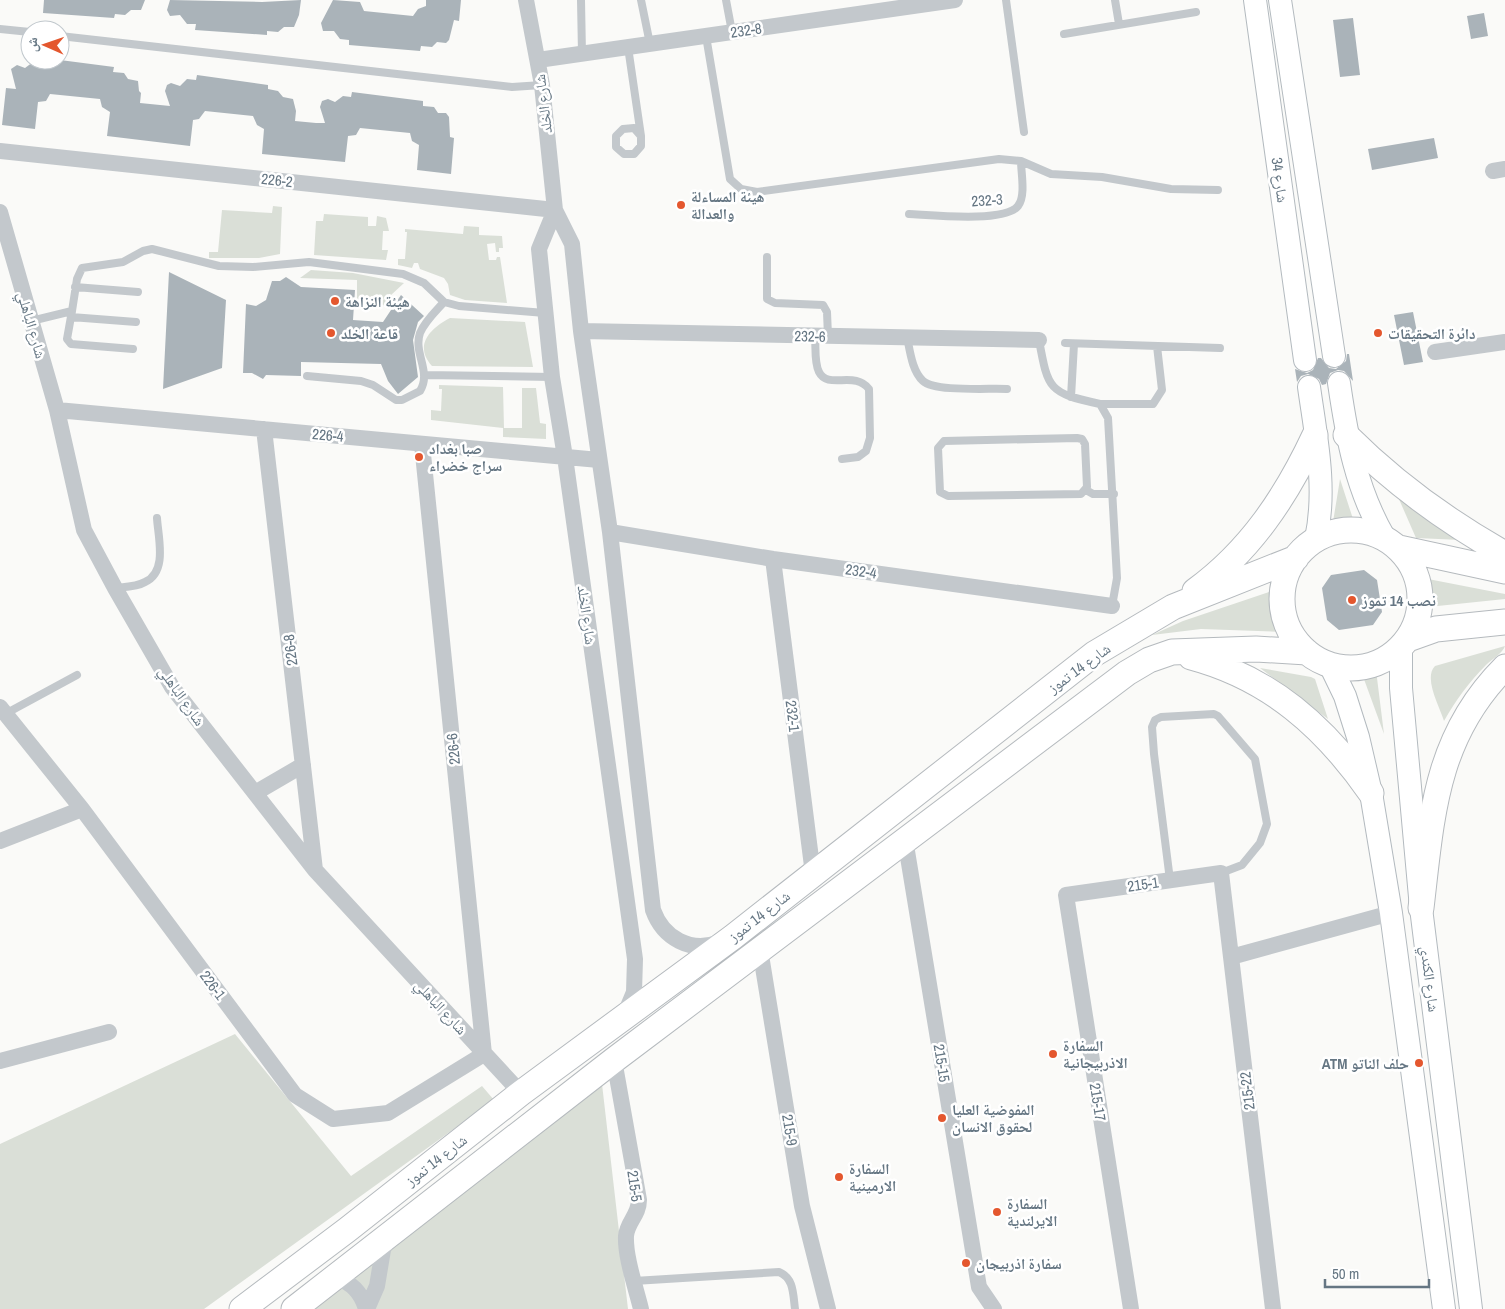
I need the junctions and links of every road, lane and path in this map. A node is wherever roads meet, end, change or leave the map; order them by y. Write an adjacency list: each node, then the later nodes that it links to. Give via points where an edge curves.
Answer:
1 (526, 0): 21 (street, شارع الخلد)
2 (581, 0): 20 (lane)
3 (641, 0): 18 (lane)
4 (726, 0): 14 (lane)
5 (955, 0): 14 (street, 232-8, via 871,9)
6 (1006, 0): 23 (lane)
7 (1115, 0): 11 (lane)
8 (1256, 0): 51 (street, شارع 34)
9 (1280, 0): 50 (street, شارع 34)
10 (1196, 12): 11 (lane)
11 (1119, 24): 15 (lane)
12 (0, 29): 13 (lane)
13 (20, 31)
14 (732, 32): 16 (street, 232-8)
15 (1064, 34)
16 (706, 36): 18 (street, 232-8); 26 (lane, via 730,179 741,189 757,192 999,159)
17 (70, 37): 22 (lane, via 502,86)
18 (650, 44): 19 (street, 232-8)
19 (628, 47): 20 (street, 232-8); 24 (lane)
20 (582, 54): 21 (street, 232-8)
21 (538, 60): 22 (street, شارع الخلد)
22 (542, 86): 28 (street, شارع الخلد)
23 (1024, 132)
24 (641, 136)
25 (0, 151): 28 (street, 226-2)
26 (1021, 161): 27 (lane, via 1051,174 1102,177 1171,189); 30 (lane, 232-3, via 1022,195 1012,212 994,216)
27 (1218, 190)
28 (555, 210): 35 (street, شارع الخلد, via 539,249); 39 (street, شارع الخلد, via 572,244)
29 (0, 212): 37 (street, شارع الباهلي)
30 (909, 214)
31 (767, 257): 40 (lane, via 767,299 775,304 823,305 827,312)
32 (75, 287): 33 (lane); 34 (lane, via 82,268 123,262 152,249 219,266 254,267 309,262 403,274 424,283); 36 (lane)
33 (138, 292)
34 (444, 302): 35 (lane, via 459,306); 52 (lane, via 420,334)
35 (546, 312): 54 (street, شارع الخلد)
36 (71, 314): 37 (lane); 38 (lane); 48 (lane, via 67,339 71,344)
37 (32, 321): 60 (street, شارع الباهلي)
38 (136, 322)
39 (581, 331): 40 (street, 232-6); 67 (street, شارع الخلد)
40 (822, 336): 41 (street, 232-6); 66 (lane, via 818,370 823,377 854,379 864,383 868,389 870,438 866,451 858,457)
41 (907, 337): 42 (street, 232-6); 57 (lane, via 916,370 923,381 935,386)
42 (1039, 340): 58 (lane, via 1048,381)
43 (1505, 342): 49 (street)
44 (1065, 343): 45 (lane)
45 (1074, 344): 46 (lane); 58 (lane)
46 (1157, 346): 47 (lane); 59 (lane, via 1162,390 1153,404)
47 (1220, 348)
48 (133, 349)
49 (1435, 352)
50 (1334, 356)
51 (1305, 360)
52 (425, 375): 53 (lane, via 420,391 402,400 396,400 361,381); 54 (lane)
53 (307, 376)
54 (552, 377): 65 (street, شارع الخلد)
55 (1338, 383): 63 (street)
56 (1309, 387): 62 (street)
57 (1007, 389)
58 (1071, 398): 59 (lane)
59 (1100, 404): 69 (lane, via 1108,418)
60 (57, 410): 61 (street, 226-4); 78 (street, شارع الباهلي, via 84,530)
61 (264, 429): 64 (street, 226-4); 89 (street, 226-8)
62 (1316, 435): 72 (street, via 1321,490); 80 (main road, via 1279,504 1255,535 1228,564)
63 (1346, 435): 73 (street, via 1359,485); 74 (main road, via 1406,490 1446,519)
64 (422, 444): 65 (street, 226-4); 107 (street, 226-6)
65 (565, 457): 67 (street, 226-4); 105 (street, شارع الخلد, via 635,959 634,992)
66 (842, 459)
67 (599, 460): 71 (street, شارع الخلد)
68 (1086, 490): 68 (lane, via 1078,494 945,496 939,488 938,448 948,441 1080,438 1085,444); 69 (lane, via 1093,494)
69 (1114, 494): 79 (lane, via 1117,578)
70 (157, 518): 78 (lane, via 160,562 155,575 145,583)
71 (610, 532): 76 (street, 232-4); 102 (street, شارع الخلد, via 653,910 663,930 680,942 708,946)
72 (1316, 539): 73 (main road, via 1345,530 1360,530); 75 (main road)
73 (1391, 543): 77 (main road); 82 (main road, via 1415,571 1420,599 1415,626)
74 (1505, 554)
75 (1296, 558): 80 (main road, شارع 14 تموز); 84 (main road, via 1284,585 1284,614 1289,628)
76 (773, 559): 79 (street, 232-4); 97 (street, 232-1)
77 (1505, 571)
78 (115, 588): 91 (street, شارع الباهلي, via 172,687)
79 (1112, 606)
80 (1173, 607): 97 (main road, شارع 14 تموز, via 1094,654)
81 (1505, 622): 82 (main road, via 1436,629)
82 (1404, 643): 85 (main road, via 1391,656 1368,666); 100 (street, شارع الكندي, via 1401,688)
83 (1172, 652): 84 (main road, شارع 14 تموز, via 1256,649); 90 (main road, via 1232,671 1286,702 1333,742); 93 (main road, شارع 14 تموز, via 1127,673)
84 (1307, 652): 85 (main road)
85 (1330, 665): 90 (street, شارع الكندي, via 1345,696)
86 (1505, 667): 100 (main road, via 1486,686 1453,741 1434,800)
87 (77, 674): 88 (lane)
88 (3, 710): 92 (street, 226-1)
89 (303, 764): 91 (street); 95 (street, 226-8)
90 (1371, 792): 101 (street, شارع الكندي)
91 (255, 793): 95 (street, شارع الباهلي)
92 (82, 809): 94 (street); 107 (street, 226-1, via 295,1094 333,1119 388,1113)
93 (905, 839): 103 (main road, شارع 14 تموز); 122 (street, 215-15, via 979,1287)
94 (0, 841)
95 (315, 870): 107 (street, شارع الباهلي)
96 (1221, 873): 98 (street, 215-1); 98 (lane, via 1242,865 1260,843 1267,828 1255,759 1214,714 1161,717 1152,727); 104 (street, 215-22)
97 (813, 874): 102 (main road, شارع 14 تموز)
98 (1170, 880): 99 (street, 215-1)
99 (1066, 895): 123 (street, 215-17)
100 (1421, 908): 111 (street, شارع الكندي)
101 (1390, 913): 104 (street); 112 (street, شارع الكندي)
102 (733, 937): 105 (main road, شارع 14 تموز)
103 (760, 949): 108 (main road, شارع 14 تموز); 121 (street, 215-9, via 802,1206)
104 (1231, 957): 124 (street, 215-22)
105 (621, 1020): 110 (main road, شارع 14 تموز)
106 (109, 1032): 109 (street)
107 (484, 1054): 110 (street, شارع الباهلي)
108 (614, 1060): 113 (main road, شارع 14 تموز); 115 (street, 215-5, via 639,1200 626,1238)
109 (0, 1061)
110 (521, 1093): 116 (main road, شارع 14 تموز)
111 (1460, 1220): 112 (street); 126 (street, شارع الكندي)
112 (1432, 1224): 125 (street, شارع الكندي)
113 (390, 1232): 114 (main road, شارع 14 تموز); 118 (street, via 383,1250 377,1286)
114 (335, 1277): 117 (main road, شارع 14 تموز); 118 (street, via 356,1288)
115 (634, 1281): 119 (street, 215-5); 120 (lane, via 778,1272 787,1275 791,1281)
116 (242, 1309)
117 (294, 1309)
118 (367, 1309)
119 (640, 1309)
120 (795, 1309)
121 (828, 1309)
122 (994, 1309)
123 (1131, 1309)
124 (1274, 1309)
125 (1444, 1309)
126 (1471, 1309)

